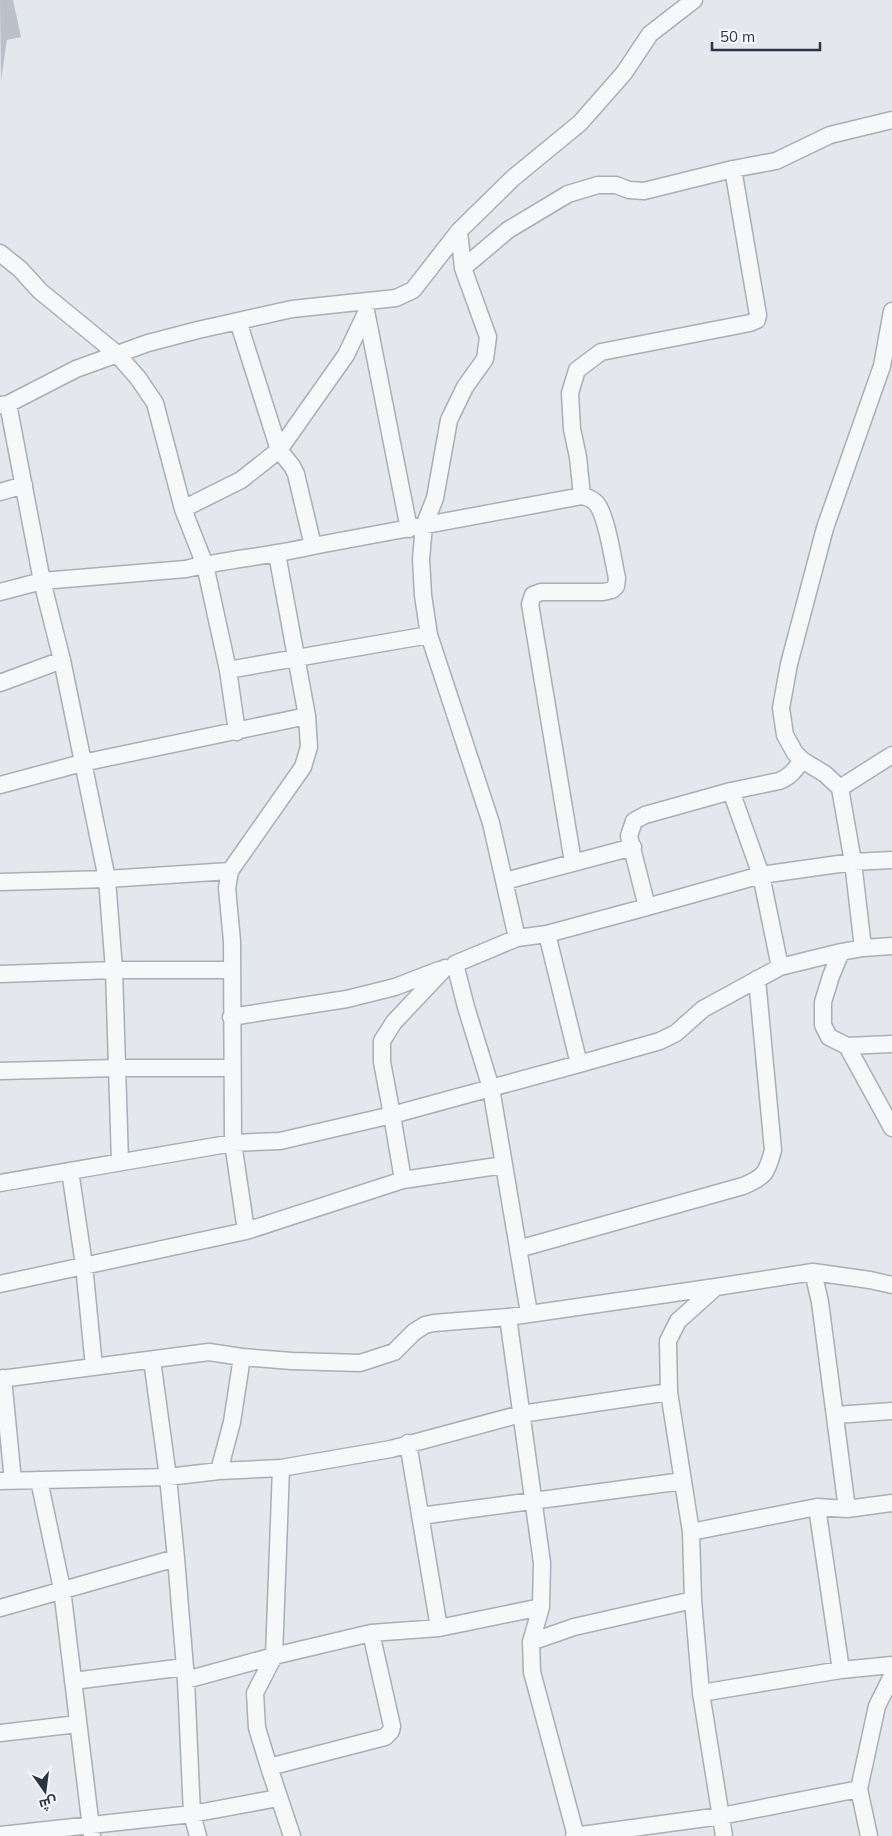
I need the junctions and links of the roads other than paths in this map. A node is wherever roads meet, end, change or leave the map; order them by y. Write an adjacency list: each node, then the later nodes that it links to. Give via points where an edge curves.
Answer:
1 (694, 0): 4 (street, via 650,34 624,73 580,123 513,178)
2 (892, 120): 3 (street, via 830,135 776,161)
3 (733, 169): 6 (street, via 644,191 598,185 568,194 508,230); 15 (street, via 758,315 756,320 601,352 577,370 570,393)
4 (459, 231): 6 (street); 7 (street, via 413,290)
5 (0, 253): 10 (street, via 40,291)
6 (463, 268): 17 (street, via 488,337 485,359 465,387 449,420 435,498)
7 (365, 308): 9 (street, via 292,310); 12 (street, via 346,355); 17 (street)
8 (892, 311): 31 (street, via 882,366 825,528 782,694 785,735)
9 (238, 321): 10 (street); 12 (street)
10 (117, 354): 11 (street, via 76,369); 16 (street, via 155,403)
11 (4, 405): 13 (street)
12 (279, 450): 16 (street, via 241,480); 18 (street, via 296,474)
13 (24, 485): 14 (street); 21 (street)
14 (0, 492)
15 (582, 496): 17 (street); 38 (street, via 597,504 603,515 616,586 603,592 541,592 533,595 530,604)
16 (183, 509): 20 (street)
17 (417, 528): 18 (street); 23 (street)
18 (313, 546): 19 (street)
19 (277, 554): 20 (street); 24 (street)
20 (205, 565): 21 (street); 26 (street)
21 (42, 581): 22 (street); 25 (street)
22 (0, 592)
23 (429, 635): 24 (street); 43 (street, via 491,823)
24 (297, 659): 26 (street); 28 (street)
25 (62, 660): 27 (street); 32 (street)
26 (228, 670): 29 (street)
27 (0, 683)
28 (307, 716): 29 (street); 40 (street, via 309,747 303,767)
29 (237, 732): 32 (street)
30 (892, 755): 34 (street)
31 (802, 760): 34 (street); 35 (street, via 786,778)
32 (82, 763): 33 (street); 42 (street)
33 (0, 785)
34 (840, 788): 39 (street)
35 (731, 791): 36 (street, via 644,814 634,821 629,836); 41 (street)
36 (633, 847): 38 (street); 45 (street)
37 (892, 860): 39 (street)
38 (573, 862): 43 (street)
39 (853, 862): 41 (street); 49 (street)
40 (230, 871): 42 (street); 54 (street, via 227,888)
41 (761, 874): 45 (street); 52 (street)
42 (107, 878): 44 (street); 53 (street)
43 (505, 881): 47 (street)
44 (0, 882)
45 (647, 908): 46 (street)
46 (547, 934): 47 (street); 60 (street)
47 (517, 938): 51 (street)
48 (892, 946): 49 (street)
49 (863, 948): 50 (street)
50 (841, 952): 52 (street); 59 (street, via 823,1002 823,1025 829,1037)
51 (450, 966): 57 (street, via 395,987 347,999); 64 (street); 65 (street, via 394,1022 382,1041 382,1062)
52 (780, 967): 56 (street)
53 (114, 970): 54 (street); 55 (street); 61 (street)
54 (232, 970): 57 (street)
55 (0, 974)
56 (757, 980): 60 (street, via 703,1009 676,1033 660,1041); 74 (street, via 772,1150 769,1166 760,1179)
57 (231, 1017): 62 (street)
58 (892, 1044): 59 (street)
59 (847, 1046): 66 (street)
60 (579, 1064): 64 (street)
61 (116, 1068): 62 (street); 63 (street); 68 (street)
62 (232, 1068): 67 (street)
63 (0, 1071)
64 (491, 1088): 65 (street); 69 (street)
65 (392, 1115): 67 (street, via 280,1141); 71 (street)
66 (892, 1128)
67 (233, 1143): 68 (street); 73 (street)
68 (120, 1162): 70 (street)
69 (504, 1165): 71 (street); 74 (street)
70 (70, 1171): 72 (street); 75 (street)
71 (403, 1180): 73 (street)
72 (0, 1183)
73 (246, 1231): 75 (street)
74 (518, 1249): 80 (street)
75 (84, 1265): 77 (street); 84 (street)
76 (813, 1272): 78 (street); 79 (street); 89 (street)
77 (0, 1284)
78 (892, 1285)
79 (716, 1287): 80 (street); 86 (street, via 678,1321 668,1341)
80 (530, 1313): 81 (street)
81 (508, 1317): 82 (street, via 425,1325 394,1352 360,1363); 88 (street)
82 (242, 1357): 83 (street, via 209,1352); 92 (street)
83 (152, 1360): 84 (street); 93 (street)
84 (94, 1367): 85 (street)
85 (1, 1379): 95 (street)
86 (669, 1392): 88 (street); 96 (street)
87 (892, 1411): 89 (street)
88 (521, 1414): 90 (street); 97 (street)
89 (836, 1416): 100 (street)
90 (408, 1444): 91 (street, via 362,1456); 101 (street)
91 (281, 1468): 92 (street); 111 (street)
92 (220, 1471): 93 (street)
93 (168, 1477): 94 (street); 103 (street)
94 (39, 1480): 95 (street); 104 (street)
95 (6, 1481)
96 (682, 1481): 97 (street); 102 (street)
97 (534, 1501): 101 (street); 106 (street, via 542,1563)
98 (892, 1503): 100 (street)
99 (818, 1507): 100 (street); 102 (street); 113 (street)
100 (847, 1509)
101 (420, 1516): 108 (street)
102 (691, 1532): 105 (street)
103 (176, 1558): 104 (street); 114 (street)
104 (62, 1589): 107 (street); 116 (street)
105 (693, 1600): 110 (street, via 574,1627); 117 (street)
106 (541, 1607): 108 (street); 110 (street)
107 (0, 1608)
108 (439, 1628): 109 (street)
109 (371, 1633): 111 (street); 120 (street, via 391,1731 385,1737)
110 (531, 1642): 129 (street, via 532,1672)
111 (274, 1656): 114 (street); 120 (street, via 256,1693 257,1728)
112 (892, 1665): 113 (street)
113 (841, 1670): 117 (street)
114 (186, 1674): 116 (street); 123 (street)
115 (892, 1676): 121 (street, via 877,1706)
116 (73, 1681): 118 (street)
117 (701, 1693): 124 (street)
118 (78, 1724): 119 (street); 125 (street)
119 (0, 1733)
120 (269, 1767): 122 (street)
121 (859, 1789): 124 (street); 131 (street)
122 (278, 1798): 123 (street); 128 (street)
123 (192, 1814): 125 (street); 127 (street)
124 (721, 1816): 129 (street); 130 (street)
125 (91, 1831): 126 (street)
126 (0, 1835)
127 (198, 1836)
128 (292, 1836)
129 (575, 1836)
130 (724, 1836)
131 (869, 1836)

